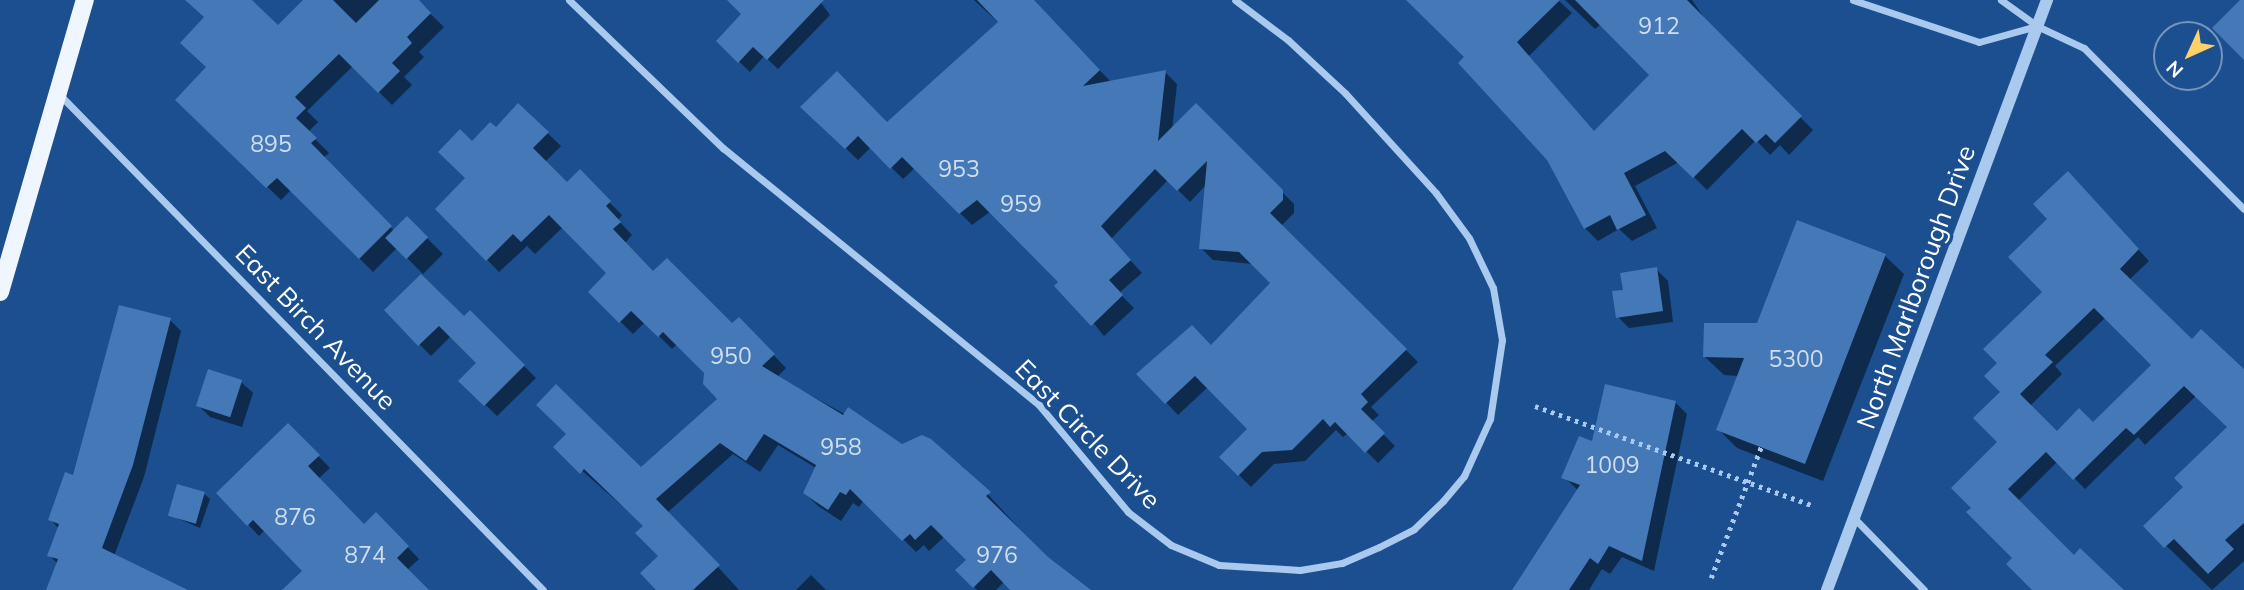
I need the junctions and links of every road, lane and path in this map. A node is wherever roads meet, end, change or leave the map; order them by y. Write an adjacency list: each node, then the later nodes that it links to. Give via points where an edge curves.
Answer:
1 (85, 0): 8 (main road)
2 (569, 0): 3 (street, East Circle Drive, via 723,148 1039,405 1128,512 1171,545 1219,565 1300,570 1342,563 1380,547 1414,529 1443,501 1464,476 1490,419 1502,340 1493,288 1469,238 1436,193 1345,93 1288,40)
3 (1235, 0)
4 (1853, 0): 7 (street, via 1979,42)
5 (2001, 0): 7 (street)
6 (2047, 0): 7 (street, North Marlborough Drive)
7 (2037, 26): 9 (street, via 2084,48); 15 (street, North Marlborough Drive)
8 (59, 94): 10 (main road); 17 (street, East Birch Avenue)
9 (2244, 209)
10 (0, 292)
11 (1535, 406): 13 (path)
12 (1761, 447): 13 (path)
13 (1748, 481): 14 (path); 16 (path)
14 (1815, 506)
15 (1855, 519): 18 (street, North Marlborough Drive); 19 (street)
16 (1711, 578)
17 (542, 590)
18 (1827, 590)
19 (1924, 590)

